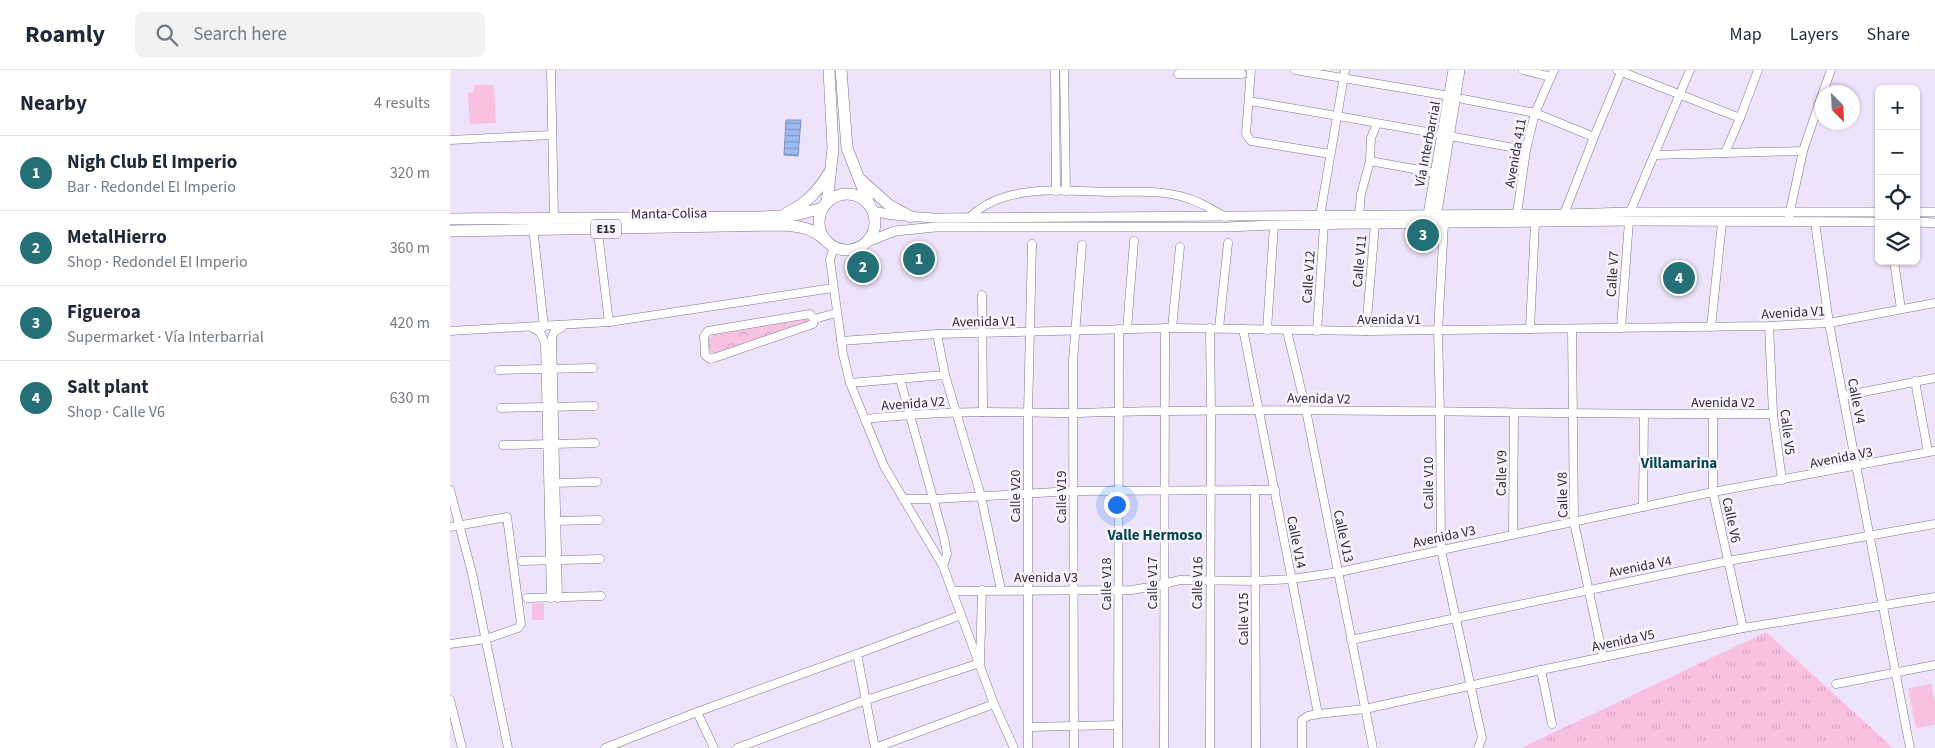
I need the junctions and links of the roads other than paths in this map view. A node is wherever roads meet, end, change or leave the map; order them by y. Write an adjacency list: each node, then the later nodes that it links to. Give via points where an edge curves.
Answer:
1 (551, 70): 31 (street)
2 (830, 70): 41 (highway)
3 (841, 70): 43 (highway, via 847,148)
4 (1055, 70): 44 (street)
5 (1064, 70): 45 (street)
6 (1251, 70): 25 (street)
7 (1295, 70): 20 (street)
8 (1453, 70): 23 (main road, Vía Interbarrial)
9 (1460, 70): 32 (main road, Vía Interbarrial)
10 (1523, 70): 17 (street)
11 (1620, 70): 22 (street); 33 (street)
12 (1690, 70): 22 (street, Calle V7)
13 (1758, 70): 29 (street)
14 (1832, 70): 21 (street)
15 (1193, 72): 16 (street); 18 (street)
16 (1228, 72): 19 (street)
17 (1552, 73): 26 (street, Avenida 411)
18 (1178, 74)
19 (1242, 74)
20 (1345, 74): 23 (street); 27 (street, Calle V12)
21 (1826, 85)
22 (1680, 94): 29 (street); 39 (street, Calle V7)
23 (1450, 96): 32 (main road, Vía Interbarrial)
24 (1463, 99): 26 (street)
25 (1249, 101): 27 (street); 38 (street, via 1246,134 1251,141)
26 (1535, 113): 33 (street); 35 (street, Avenida 411)
27 (1337, 115): 30 (street); 38 (street, Calle V12)
28 (1815, 117): 36 (street)
29 (1740, 118): 37 (street)
30 (1377, 124): 32 (street); 40 (street, via 1371,138)
31 (551, 135): 34 (street); 60 (street)
32 (1446, 135): 35 (street); 42 (main road, Vía Interbarrial); 63 (main road, Vía Interbarrial)
33 (1594, 137): 52 (street)
34 (450, 140)
35 (1526, 150): 51 (street, Avenida 411)
36 (1803, 151): 37 (street); 59 (street)
37 (1725, 153): 39 (street)
38 (1330, 154): 62 (street, Calle V12)
39 (1654, 155): 57 (street, Calle V7)
40 (1370, 161): 42 (street); 53 (street)
41 (831, 169): 46 (highway); 54 (highway, via 813,196)
42 (1436, 173): 63 (main road, Vía Interbarrial)
43 (857, 175): 47 (highway); 56 (highway, via 884,201)
44 (1056, 191): 45 (street); 58 (street, via 1007,196 992,201)
45 (1066, 191): 55 (street, via 1178,195 1201,202)
46 (825, 205): 47 (highway, E15, via 850,194 865,201); 54 (highway, Manta-Colisa / E15, via 806,213); 75 (highway, via 819,224)
47 (872, 209): 56 (main road); 77 (highway, via 874,228)
48 (1875, 212): 59 (main road)
49 (1920, 212): 50 (main road)
50 (1935, 212)
51 (1517, 214): 52 (main road); 63 (main road)
52 (1564, 214): 57 (main road)
53 (1359, 215): 62 (main road); 63 (main road)
54 (782, 216): 70 (highway, Manta-Colisa / E15)
55 (1225, 216): 58 (main road); 62 (main road)
56 (911, 217): 58 (main road)
57 (1629, 217): 59 (main road); 64 (main road); 68 (main road); 100 (street, Calle V7)
58 (969, 218)
59 (1789, 218): 64 (main road); 65 (main road)
60 (554, 219): 70 (highway, Manta-Colisa / E15); 72 (highway, Manta-Colisa / E15)
61 (450, 220): 72 (highway, Manta-Colisa / E15)
62 (1322, 220): 71 (main road); 73 (main road); 109 (street, Calle V12)
63 (1434, 220): 68 (main road); 71 (main road); 111 (street, Calle V10)
64 (1722, 222): 95 (street)
65 (1815, 222): 66 (main road); 91 (street, Calle V4)
66 (1875, 222)
67 (1920, 222): 69 (main road)
68 (1535, 223): 103 (street)
69 (1935, 223)
70 (597, 224): 72 (highway, Manta-Colisa / E15); 75 (highway, Manta-Colisa / E15, via 800,226); 90 (street)
71 (1375, 224): 110 (street, Calle V11)
72 (533, 225): 74 (highway, Manta-Colisa / E15); 94 (street)
73 (1274, 225): 77 (main road, via 935,227 895,231); 105 (street)
74 (450, 231)
75 (824, 239): 81 (highway, E15)
76 (1134, 241): 101 (street, Calle V18)
77 (867, 242): 81 (highway, via 855,249)
78 (1228, 243): 99 (street)
79 (1032, 244): 112 (street, Calle V20)
80 (1082, 245): 108 (street, Calle V19)
81 (834, 247): 84 (street, via 830,260)
82 (1180, 247): 97 (street, Calle V17)
83 (1895, 265): 87 (street)
84 (833, 288): 88 (street); 90 (street)
85 (982, 295): 114 (street)
86 (1935, 303): 87 (street, Avenida V1)
87 (1901, 309): 91 (street, Avenida V1)
88 (836, 313): 89 (street); 115 (street)
89 (814, 319): 89 (street, via 810,314 708,331 704,335 705,355 714,358 812,324)
90 (610, 322): 92 (street)
91 (1829, 323): 93 (street, Avenida V1); 125 (street, Calle V4)
92 (565, 325): 94 (street); 116 (street, via 552,334)
93 (1769, 326): 95 (street, Avenida V1); 144 (street, Calle V5)
94 (544, 327): 96 (street)
95 (1711, 327): 100 (street, Avenida V1)
96 (530, 328): 107 (street); 116 (street, via 543,335)
97 (1169, 328): 98 (street, Avenida V1); 101 (street, Avenida V1); 129 (street, Calle V17)
98 (1210, 328): 99 (street, Avenida V1); 130 (street, Calle V16)
99 (1219, 328): 102 (street, Avenida V1)
100 (1621, 328): 104 (street, Avenida V1)
101 (1123, 329): 108 (street, Avenida V1); 133 (street, Calle V18)
102 (1243, 329): 105 (street, Avenida V1); 131 (street, Calle V14)
103 (1530, 329): 104 (street, Avenida V1); 111 (street, Avenida V1)
104 (1572, 329): 136 (street, Calle V8)
105 (1267, 330): 106 (street, Avenida V1)
106 (1287, 330): 109 (street, Avenida V1); 132 (street, Calle V13)
107 (450, 331)
108 (1076, 331): 112 (street, Avenida V1); 138 (street, Calle V19)
109 (1317, 331): 110 (street, Avenida V1)
110 (1366, 331): 111 (street, Avenida V1)
111 (1438, 331): 139 (street, Calle V10)
112 (1029, 333): 114 (street, Avenida V1); 137 (street, Calle V20)
113 (937, 334): 114 (street, Avenida V1); 115 (street, Avenida V1); 120 (street)
114 (982, 334): 135 (street)
115 (841, 341): 124 (street)
116 (548, 344): 118 (street)
117 (593, 368): 118 (street)
118 (549, 369): 119 (street); 126 (street)
119 (499, 370)
120 (945, 375): 122 (street); 134 (street)
121 (1935, 378): 123 (street)
122 (900, 379): 124 (street); 141 (street)
123 (1915, 382): 125 (street); 149 (street)
124 (850, 383): 145 (street)
125 (1843, 396): 150 (street, Calle V4)
126 (550, 406): 127 (street); 128 (street); 147 (street)
127 (594, 406)
128 (501, 408)
129 (1165, 410): 130 (street, Avenida V2); 133 (street, Avenida V2); 159 (street, Calle V17)
130 (1212, 410): 131 (street, Avenida V2); 160 (street, Calle V16)
131 (1258, 410): 132 (street, Avenida V2); 156 (street, Calle V14)
132 (1306, 410): 139 (street, Avenida V2); 181 (street, Calle V13)
133 (1119, 411): 138 (street, Avenida V2); 158 (street, Calle V18)
134 (957, 412): 135 (street, Avenida V2); 141 (street, Avenida V2); 163 (street)
135 (983, 412): 137 (street, Avenida V2)
136 (1574, 412): 140 (street, Avenida V2); 142 (street, Avenida V2); 169 (street, Calle V8)
137 (1028, 413): 138 (street, Avenida V2); 162 (street, Calle V20)
138 (1073, 413): 157 (street, Calle V19)
139 (1440, 413): 140 (street, Avenida V2); 175 (street, Calle V10)
140 (1514, 413): 173 (street, Calle V9)
141 (910, 414): 145 (street, Avenida V2); 165 (street)
142 (1644, 414): 143 (street, Avenida V2); 166 (street)
143 (1713, 414): 144 (street, Avenida V2); 161 (street, Calle V6)
144 (1773, 414): 151 (street, Calle V5)
145 (865, 419): 164 (street, via 884,466)
146 (595, 443): 147 (street)
147 (551, 445): 148 (street); 153 (street)
148 (503, 446)
149 (1932, 452): 150 (street, Avenida V3)
150 (1857, 467): 151 (street, Avenida V3); 174 (street, Calle V4)
151 (1782, 480): 161 (street, Avenida V3)
152 (597, 482): 153 (street)
153 (552, 483): 168 (street)
154 (450, 490): 171 (street)
155 (1255, 490): 156 (street); 160 (street); 184 (street, Calle V15)
156 (1275, 490): 182 (street, Calle V14)
157 (1073, 491): 158 (street); 162 (street); 190 (street, Calle V19)
158 (1118, 491): 159 (street); 191 (street, Calle V18)
159 (1165, 491): 160 (street); 185 (street, Calle V17)
160 (1211, 491): 183 (street, Calle V16)
161 (1713, 492): 166 (street, Avenida V3); 179 (street, Calle V6)
162 (1028, 493): 163 (street); 189 (street, Calle V20)
163 (981, 496): 165 (street); 188 (street)
164 (903, 499): 165 (street); 180 (street)
165 (934, 499): 180 (street, via 947,554)
166 (1643, 507): 169 (street, Avenida V3)
167 (599, 520): 168 (street)
168 (553, 521): 176 (street)
169 (1574, 522): 173 (street, Avenida V3); 186 (street, Calle V8)
170 (1935, 524): 174 (street, Avenida V4)
171 (460, 525): 172 (street); 201 (street); 201 (street, via 507,517 521,624)
172 (450, 527)
173 (1513, 534): 175 (street, Avenida V3)
174 (1870, 536): 179 (street, Avenida V4); 197 (street, Calle V4)
175 (1441, 550): 181 (street, Avenida V3); 199 (street, Calle V10)
176 (554, 559): 177 (street); 178 (street); 196 (street)
177 (600, 559)
178 (522, 561)
179 (1728, 561): 186 (street, Avenida V4); 200 (street, Calle V6)
180 (943, 566): 192 (street)
181 (1338, 572): 182 (street, Avenida V3); 202 (street, Calle V13)
182 (1292, 579): 184 (street, Avenida V3); 217 (street, Calle V14)
183 (1210, 580): 184 (street, Avenida V3); 185 (street, Avenida V3, via 1180,580); 233 (street, Calle V16)
184 (1256, 581): 234 (street, Calle V15)
185 (1165, 584): 191 (street, Avenida V3); 232 (street, Calle V17)
186 (1589, 589): 199 (street, Avenida V4); 205 (street, Calle V8)
187 (982, 590): 188 (street, Avenida V3); 192 (street, Avenida V3); 206 (street)
188 (1001, 590): 189 (street, Avenida V3)
189 (1028, 590): 190 (street, Avenida V3); 220 (street, Calle V20)
190 (1074, 590): 191 (street, Avenida V3); 221 (street, Calle V19)
191 (1119, 590): 219 (street, Calle V18)
192 (952, 591): 198 (street)
193 (601, 596): 196 (street)
194 (1935, 597): 197 (street, Avenida V5)
195 (527, 598): 196 (street)
196 (555, 598)
197 (1883, 606): 200 (street, Avenida V5); 209 (street, Calle V4)
198 (961, 615): 204 (street); 206 (street)
199 (1456, 618): 202 (street, Avenida V4); 211 (street, Calle V10)
200 (1743, 628): 205 (street, Avenida V5)
201 (486, 639): 203 (street); 223 (street)
202 (1351, 640): 215 (street, Calle V13)
203 (450, 644)
204 (857, 654): 213 (street); 216 (street)
205 (1602, 657): 208 (street, Avenida V5)
206 (980, 663): 213 (street); 214 (street)
207 (1935, 665): 209 (street)
208 (1541, 670): 211 (street, Avenida V5); 218 (street)
209 (1896, 672): 210 (street); 238 (street, Calle V4)
210 (1836, 684)
211 (1471, 686): 215 (street, Avenida V5); 237 (street, Calle V10, via 1482,738)
212 (450, 700): 222 (street)
213 (866, 700): 226 (street); 227 (street)
214 (994, 704): 227 (street); 228 (street)
215 (1365, 709): 217 (street, Avenida V5); 236 (street, Calle V13)
216 (697, 712): 224 (street); 225 (street)
217 (1318, 714): 235 (street, via 1302,720)
218 (1552, 724)
219 (1118, 725): 221 (street); 231 (street, Calle V18)
220 (1029, 726): 221 (street); 229 (street, Calle V20)
221 (1074, 726): 230 (street, Calle V19)
222 (462, 748)
223 (508, 748)
224 (606, 748)
225 (714, 748)
226 (737, 748)
227 (875, 748)
228 (1014, 748)
229 (1028, 748)
230 (1074, 748)
231 (1118, 748)
232 (1164, 748)
233 (1210, 748)
234 (1256, 748)
235 (1302, 748)
236 (1373, 748)
237 (1478, 748)
238 (1910, 748)

